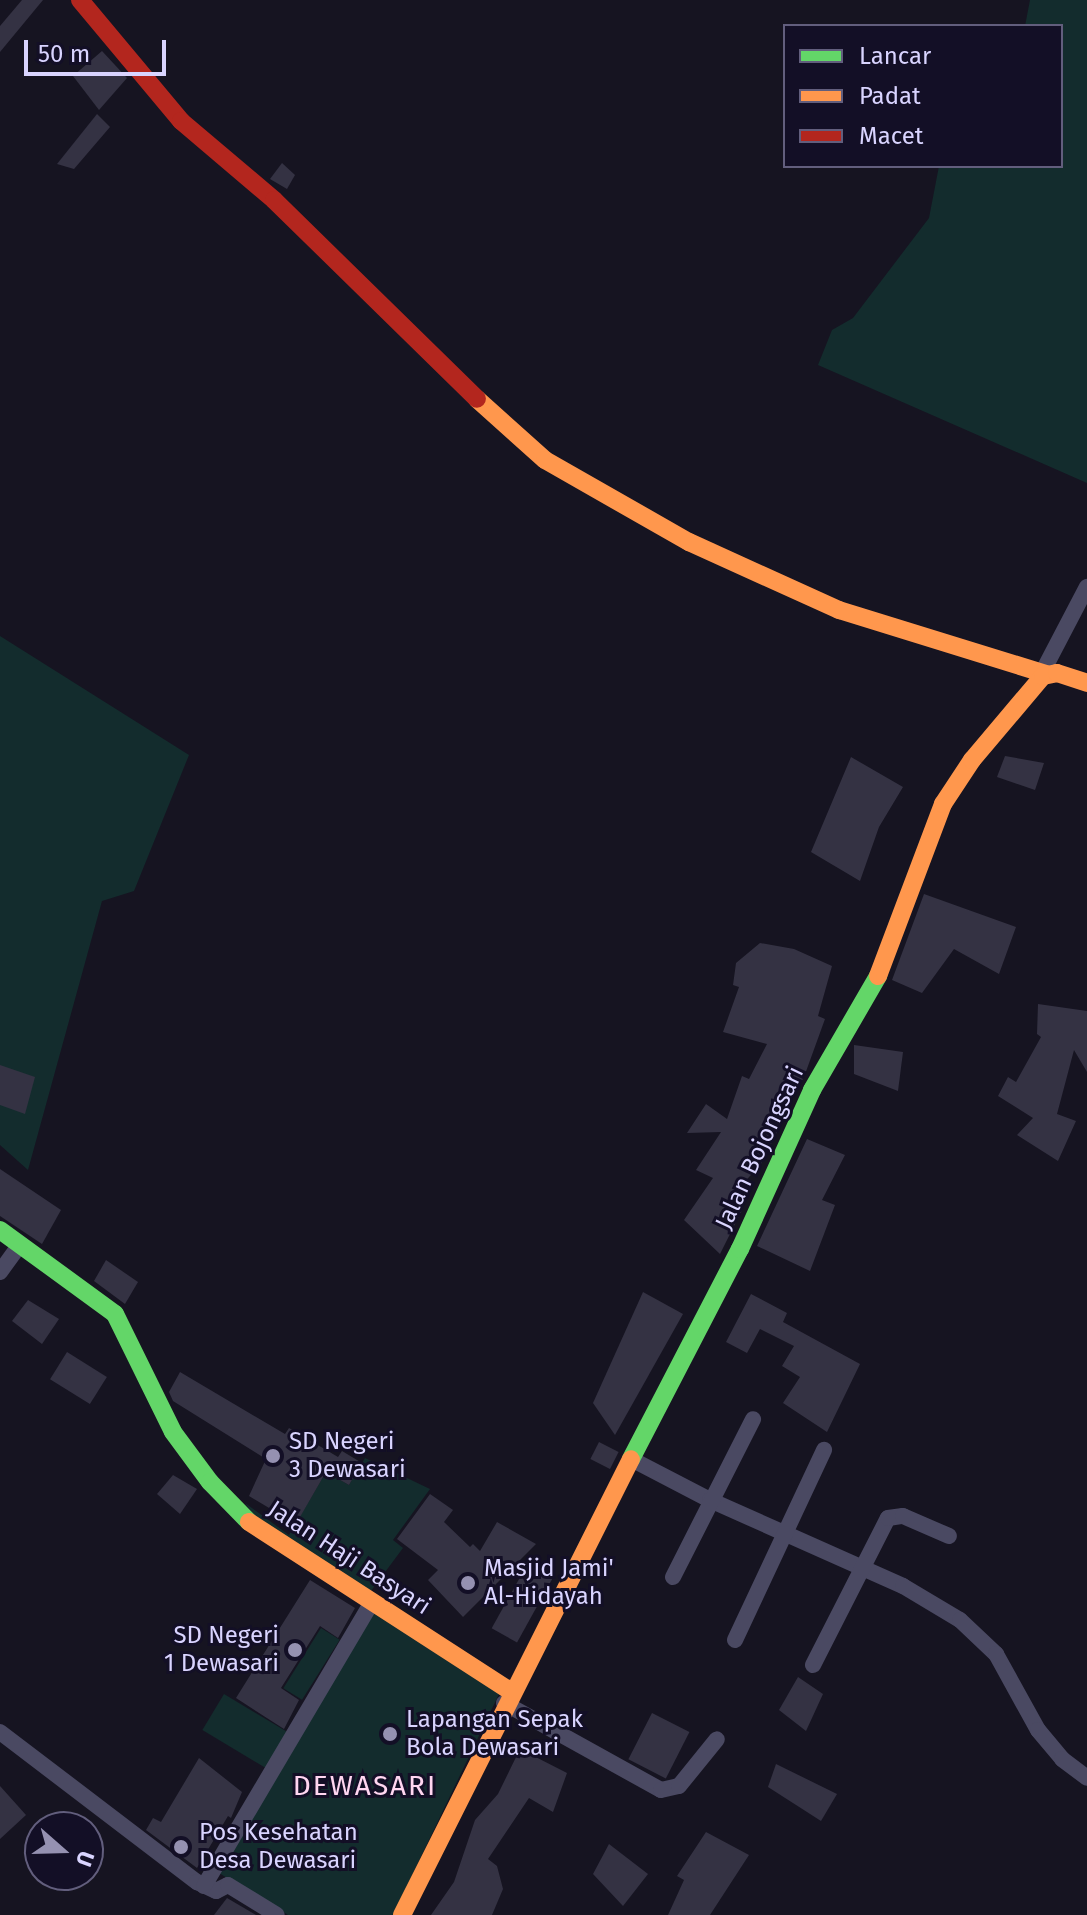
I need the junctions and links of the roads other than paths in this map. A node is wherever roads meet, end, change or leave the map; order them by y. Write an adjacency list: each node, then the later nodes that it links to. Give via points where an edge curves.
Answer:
1 (80, 0): 3 (street, via 181,121 274,200 512,432 557,468 689,542 839,610)
2 (1087, 587): 3 (street)
3 (1045, 673): 4 (street); 10 (street, Jalan Bojongsari, via 972,760 943,804 880,973 812,1090 765,1197)
4 (1087, 683)
5 (0, 1230): 6 (street, Jalan Haji Basyari)
6 (20, 1244): 7 (street); 16 (street, Jalan Haji Basyari, via 115,1314 173,1432 210,1482 259,1530)
7 (0, 1272)
8 (753, 1419): 11 (street)
9 (824, 1450): 12 (street)
10 (633, 1460): 11 (street); 19 (street, Jalan Bojongsari)
11 (710, 1500): 12 (street); 15 (street)
12 (784, 1533): 14 (street); 17 (street)
13 (949, 1536): 14 (street, via 903,1516 891,1517)
14 (862, 1568): 18 (street); 22 (street, via 934,1603 982,1637 1038,1730)
15 (673, 1577)
16 (372, 1602): 19 (street, Jalan Haji Basyari); 23 (street)
17 (735, 1640)
18 (813, 1665)
19 (507, 1697): 21 (street, via 661,1790 679,1786); 25 (street, Jalan Bojongsari)
20 (0, 1732): 23 (street)
21 (717, 1739)
22 (1087, 1778)
23 (204, 1886): 24 (street, via 216,1891 228,1885)
24 (277, 1915)
25 (402, 1915)

